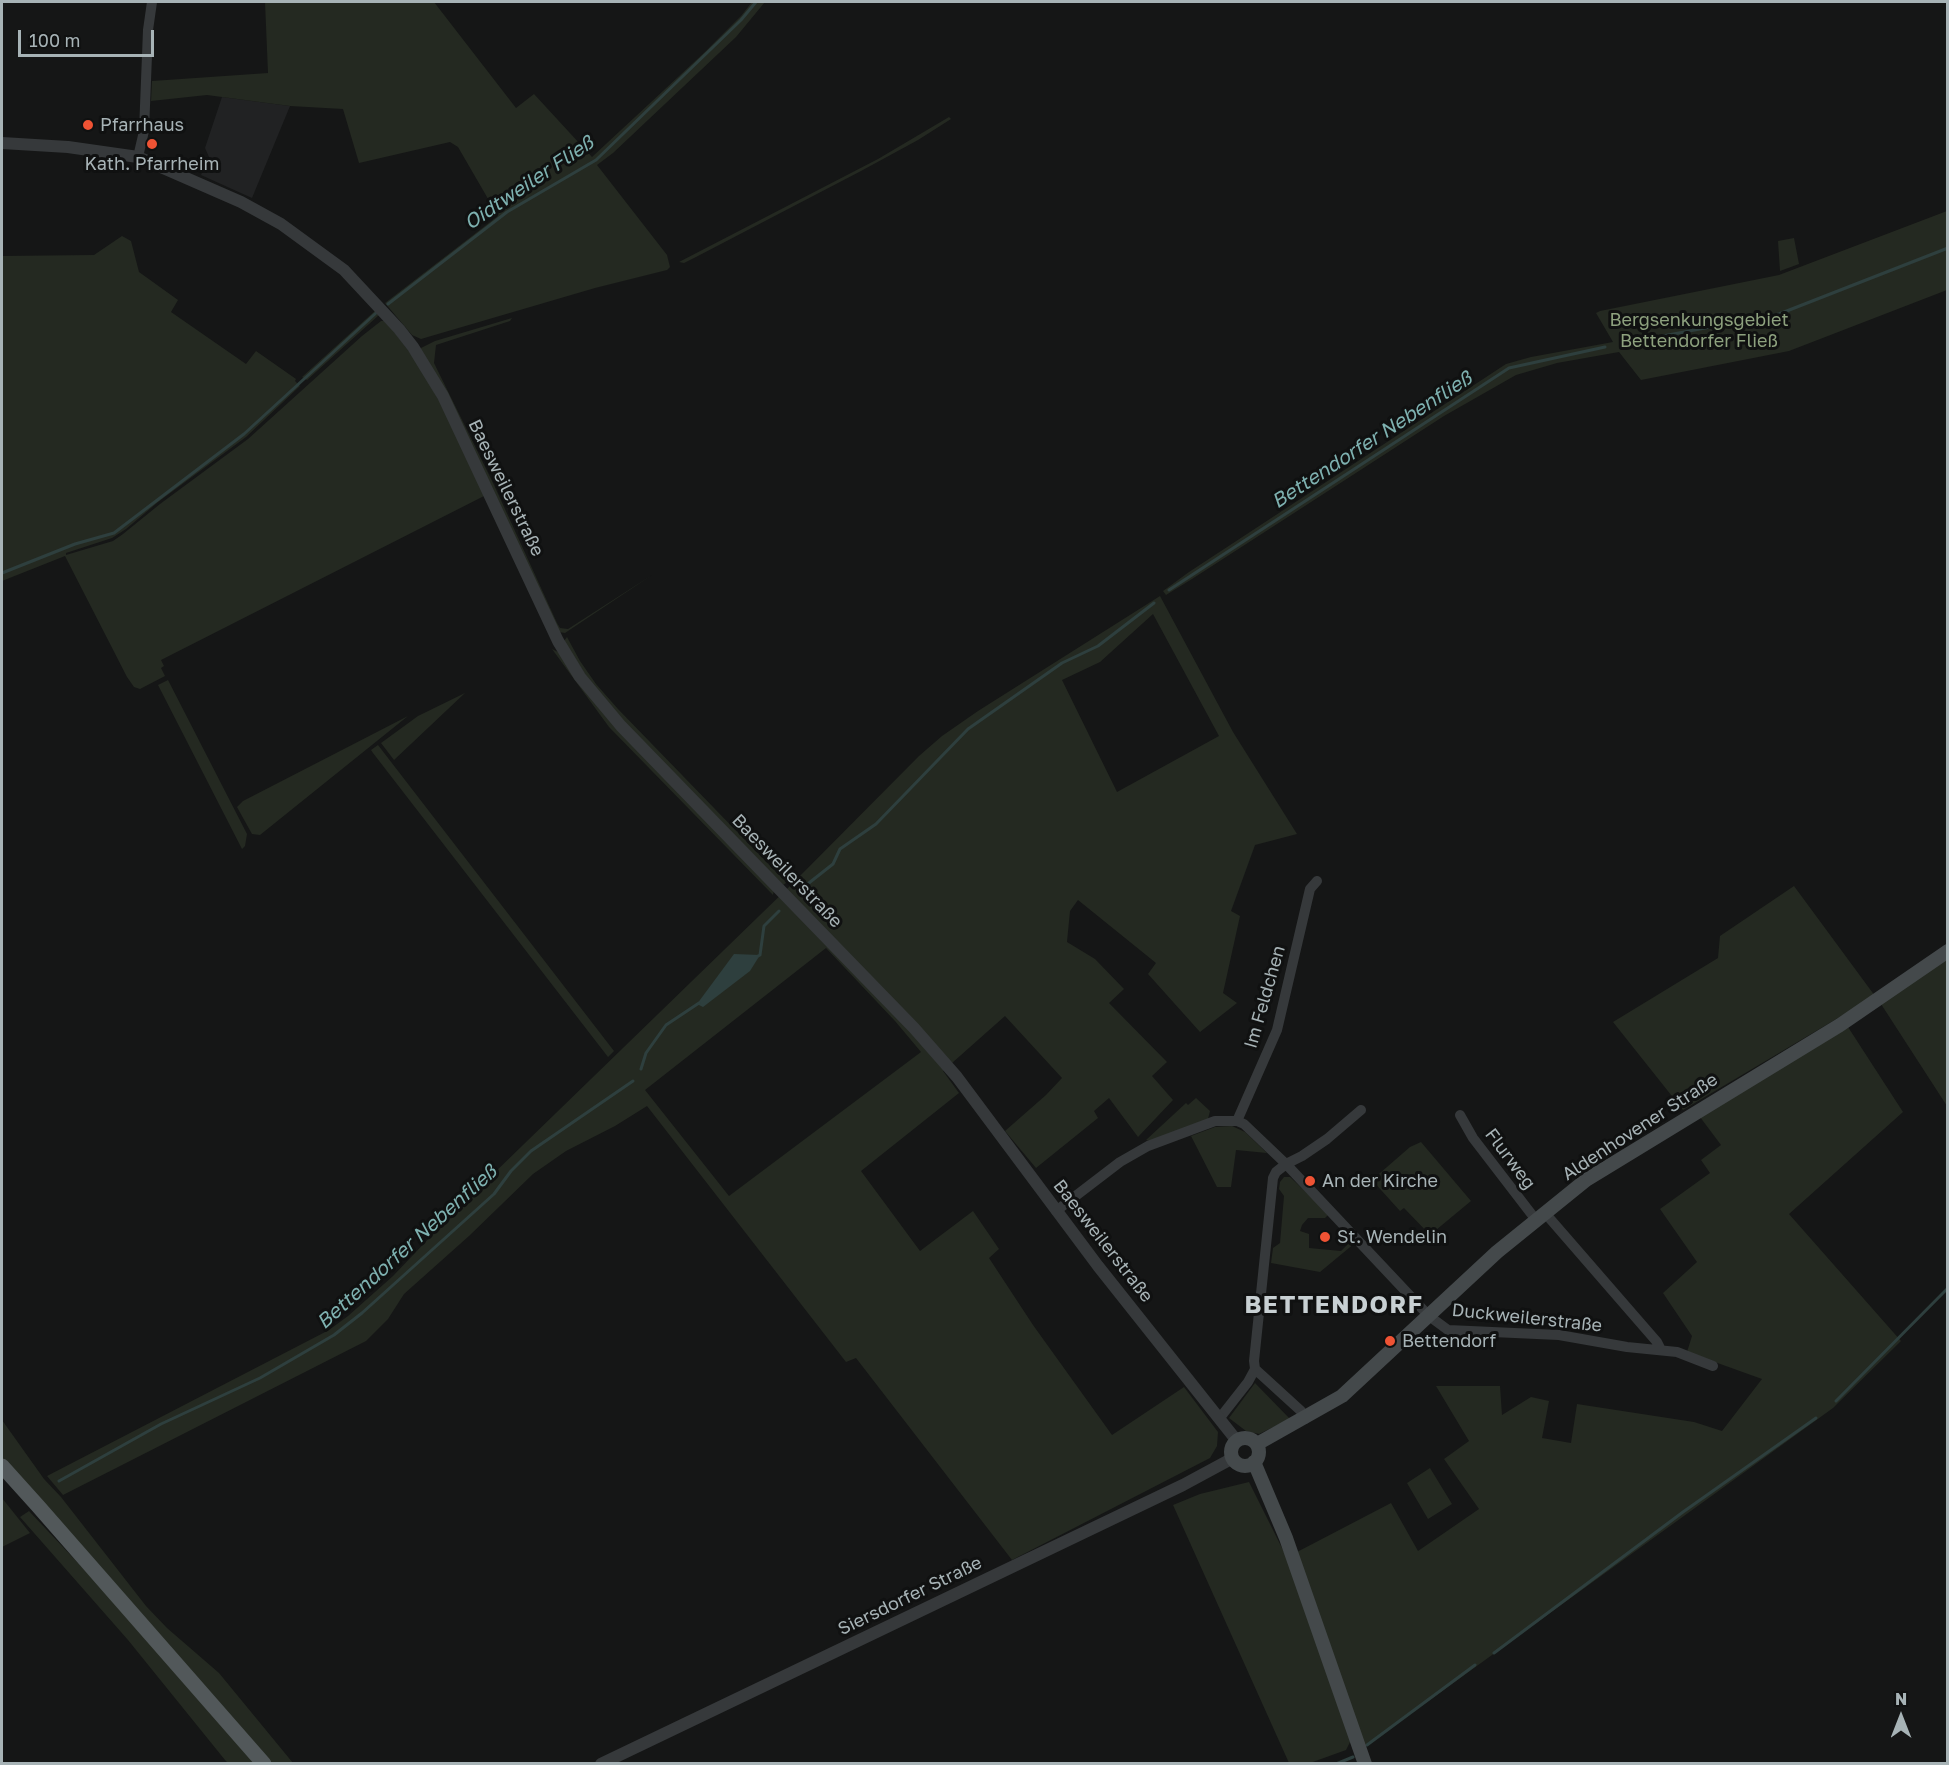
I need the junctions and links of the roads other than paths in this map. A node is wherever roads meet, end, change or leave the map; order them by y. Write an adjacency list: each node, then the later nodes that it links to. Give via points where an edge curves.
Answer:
1 (152, 2): 3 (street, via 144,131)
2 (2, 143): 3 (street, Baesweilerstraße)
3 (138, 157): 10 (street, Baesweilerstraße, via 281,224 344,270 385,312 413,347 443,396 558,641 580,677 621,726 914,1028 957,1077)
4 (1317, 881): 8 (street, Im Feldchen, via 1310,889 1277,1030)
5 (1947, 951): 11 (main road, Aldenhovener Straße, via 1840,1025 1586,1180)
6 (1362, 1110): 9 (street, via 1327,1139)
7 (1461, 1115): 11 (street, Flurweg, via 1473,1138)
8 (1237, 1121): 9 (street); 10 (street, via 1215,1121 1148,1146)
9 (1286, 1164): 12 (street); 15 (street, via 1273,1178)
10 (1056, 1210): 16 (street, Baesweilerstraße)
11 (1541, 1216): 12 (main road, Aldenhovener Straße); 13 (street, Duckweilerstraße)
12 (1429, 1316): 13 (street, Duckweilerstraße, via 1448,1330 1559,1335); 17 (main road, Aldenhovener Straße, via 1342,1396)
13 (1661, 1350): 14 (street, Duckweilerstraße)
14 (1713, 1366)
15 (1256, 1370): 16 (street); 17 (street)
16 (1219, 1419): 18 (street, Baesweilerstraße)
17 (1305, 1419): 19 (main road, Aldenhovener Straße)
18 (1237, 1441): 19 (main road, via 1248,1438); 20 (main road, via 1232,1447)
19 (1257, 1444): 21 (main road, via 1259,1454)
20 (1233, 1458): 21 (main road, via 1242,1465); 24 (street, Siersdorfer Straße)
21 (1254, 1462): 25 (main road, via 1286,1538)
22 (2, 1467): 23 (main road)
23 (264, 1764)
24 (601, 1764)
25 (1365, 1764)

